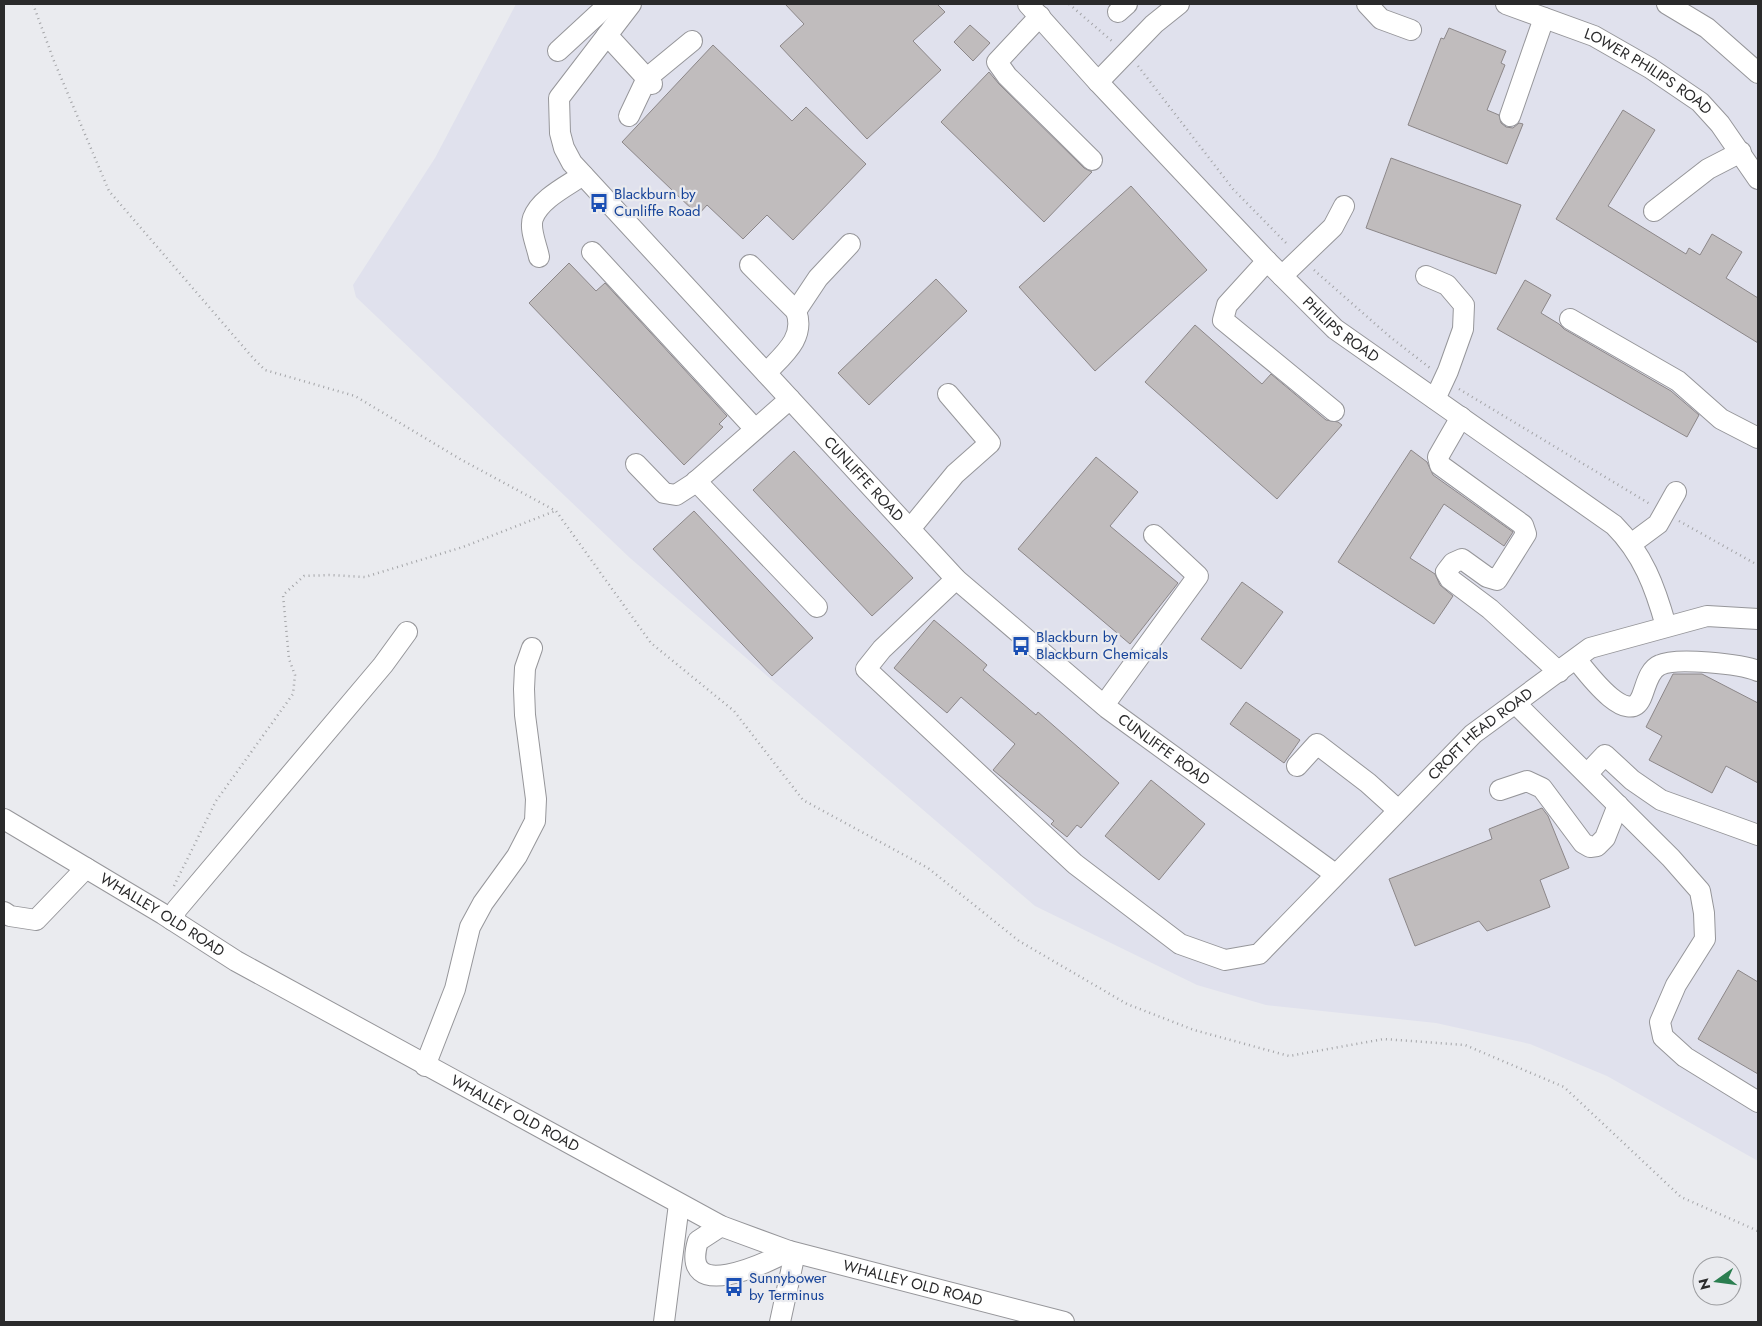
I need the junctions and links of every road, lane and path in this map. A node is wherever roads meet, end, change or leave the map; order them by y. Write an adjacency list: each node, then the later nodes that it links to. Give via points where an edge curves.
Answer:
1 (34, 4): 53 (path, via 54,61 109,191 265,370 355,396 460,459)
2 (609, 4): 15 (street)
3 (631, 4): 12 (street, CUNLIFFE ROAD)
4 (1069, 4): 14 (path)
5 (1367, 4): 11 (street, via 1381,19)
6 (1506, 4): 10 (street, LOWER PHILIPS ROAD)
7 (1667, 4): 17 (street, via 1707,28)
8 (1167, 7): 19 (street)
9 (1034, 10): 19 (street, PHILIPS ROAD); 23 (street, via 997,62 1007,76)
10 (1544, 18): 21 (street); 22 (street, LOWER PHILIPS ROAD, via 1594,36 1700,102)
11 (1411, 30)
12 (607, 35): 18 (street); 24 (street, CUNLIFFE ROAD, via 559,98 558,116 564,148 572,164)
13 (692, 41): 18 (street)
14 (1118, 46)
15 (558, 50)
16 (1134, 61): 30 (path, via 1233,188)
17 (1758, 73)
18 (649, 81): 20 (street)
19 (1098, 82): 32 (street, PHILIPS ROAD)
20 (629, 116)
21 (1510, 116)
22 (1741, 152): 25 (street, LOWER PHILIPS ROAD); 27 (street, via 1708,169)
23 (1092, 160)
24 (583, 175): 31 (street, via 542,206 533,219); 39 (street, CUNLIFFE ROAD)
25 (1758, 178)
26 (1344, 206): 35 (street, via 1333,227)
27 (1654, 211)
28 (850, 244): 37 (street, via 818,278)
29 (592, 252): 47 (street)
30 (1294, 252)
31 (539, 257)
32 (1267, 262): 35 (street, PHILIPS ROAD); 45 (street, via 1227,305 1223,320)
33 (750, 265): 37 (street)
34 (1312, 268): 40 (path)
35 (1282, 276): 44 (street, PHILIPS ROAD, via 1335,329)
36 (1426, 276): 44 (street, via 1447,285 1464,305 1463,329)
37 (796, 311): 39 (street, via 800,321 799,334)
38 (1570, 319): 48 (street, via 1678,380 1721,418)
39 (766, 373): 43 (street, CUNLIFFE ROAD)
40 (1437, 374)
41 (1460, 389): 52 (path)
42 (948, 394): 55 (street, via 990,443 955,474)
43 (790, 399): 47 (street); 55 (street, CUNLIFFE ROAD)
44 (1435, 399): 46 (street, PHILIPS ROAD)
45 (1334, 411)
46 (1461, 417): 57 (street, PHILIPS ROAD, via 1614,525); 67 (street, via 1438,457 1440,465 1523,525 1526,534 1497,580 1487,577 1462,559 1452,563 1446,572 1450,579 1490,609)
47 (755, 430): 50 (street)
48 (1758, 438)
49 (636, 464): 50 (street, via 664,493 676,495)
50 (696, 481): 60 (street)
51 (1676, 492): 57 (street, via 1654,529)
52 (1656, 507)
53 (556, 511): 80 (path, via 462,548 365,576 304,576 283,594 289,659 295,676 293,694 216,801 174,884); 85 (path, via 651,643 734,711 803,800 928,868 1019,941 1127,1004 1194,1030 1289,1056 1384,1039 1465,1045 1564,1087 1681,1197)
54 (1674, 519): 58 (path)
55 (910, 528): 59 (street, CUNLIFFE ROAD)
56 (1154, 535): 69 (street, via 1198,576)
57 (1631, 544): 62 (street, PHILIPS ROAD, via 1656,589)
58 (1754, 564)
59 (956, 579): 69 (street, CUNLIFFE ROAD); 78 (street, CROFT HEAD ROAD, via 882,649 866,669 1075,864 1180,944 1225,960 1259,954)
60 (817, 607)
61 (1758, 615): 62 (street, CROFT HEAD ROAD, via 1707,616)
62 (1666, 626): 65 (street, CROFT HEAD ROAD, via 1590,648)
63 (407, 632): 80 (street)
64 (532, 648): 81 (street, via 524,668 524,689 536,821 470,927 453,997)
65 (1576, 659): 66 (street, via 1599,689 1633,706 1640,700 1652,670 1660,665 1694,662 1748,666); 67 (street, CROFT HEAD ROAD)
66 (1758, 671)
67 (1559, 672): 68 (street, CROFT HEAD ROAD)
68 (1516, 704): 71 (street); 74 (street, CROFT HEAD ROAD, via 1473,734)
69 (1104, 705): 78 (street, CUNLIFFE ROAD)
70 (1298, 766): 74 (street, via 1317,744)
71 (1587, 774): 73 (street); 76 (street, via 1605,755 1632,780 1661,800)
72 (1500, 790): 73 (street, via 1527,781 1542,788 1583,843 1590,847 1597,846 1605,838)
73 (1621, 808): 82 (street, via 1700,891 1704,913 1704,938 1676,986 1660,1022 1662,1037 1685,1057)
74 (1398, 810): 78 (street, CROFT HEAD ROAD)
75 (4, 818): 77 (street, WHALLEY OLD ROAD)
76 (1758, 834)
77 (86, 868): 79 (street, via 36,920); 80 (street, WHALLEY OLD ROAD)
78 (1335, 874)
79 (4, 912)
80 (174, 915): 81 (street, WHALLEY OLD ROAD, via 236,961)
81 (425, 1066): 83 (street, WHALLEY OLD ROAD)
82 (1758, 1102)
83 (679, 1204): 84 (street, WHALLEY OLD ROAD); 87 (street)
84 (722, 1226): 86 (street, WHALLEY OLD ROAD); 86 (street, via 698,1241 695,1252 697,1265 706,1274 718,1277 744,1272)
85 (1758, 1230)
86 (792, 1252): 88 (street); 89 (street, WHALLEY OLD ROAD)
87 (664, 1322)
88 (780, 1322)
89 (1064, 1322)

